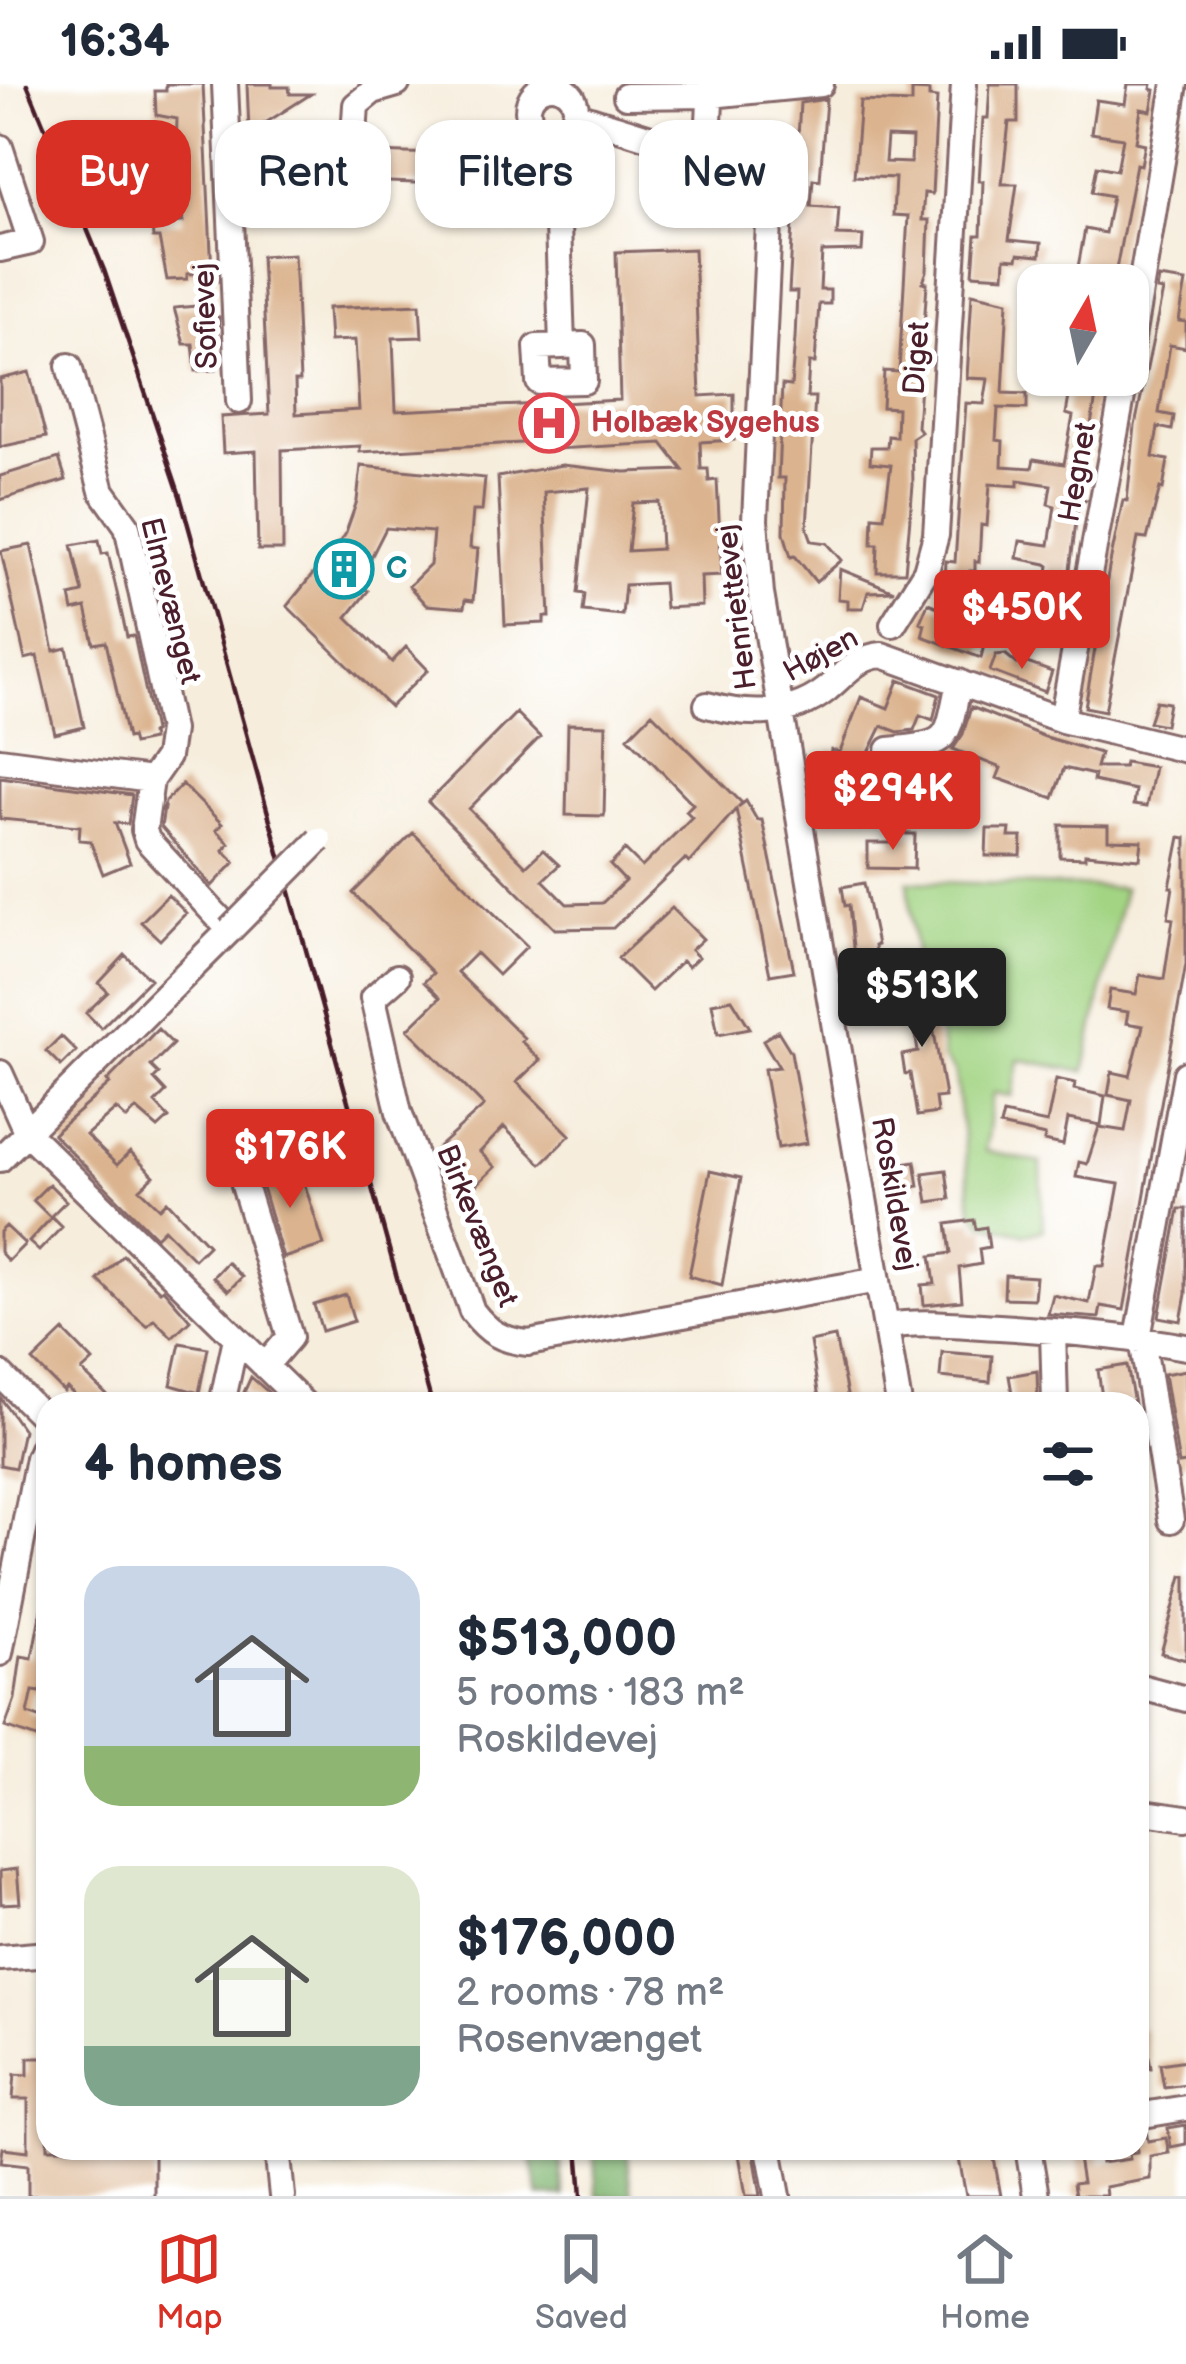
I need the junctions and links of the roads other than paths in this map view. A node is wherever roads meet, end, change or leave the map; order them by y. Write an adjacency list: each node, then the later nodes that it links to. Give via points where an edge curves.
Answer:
1 (225, 84): 23 (street, Sofievej)
2 (397, 84): 10 (street, via 356,105)
3 (821, 84): 7 (street)
4 (964, 84): 24 (street, Diget, via 936,535 926,571)
5 (1175, 84): 19 (street)
6 (553, 85): 9 (street, via 568,92); 11 (street, via 532,95)
7 (711, 90): 8 (street); 13 (street)
8 (626, 96)
9 (575, 114): 12 (street); 14 (street, Henriettevej)
10 (355, 120)
11 (531, 120)
12 (572, 120)
13 (709, 120)
14 (639, 136)
15 (0, 147): 18 (street, via 31,242)
16 (558, 228): 20 (street)
17 (769, 228): 27 (street, Henriettevej, via 755,531)
18 (0, 250)
19 (1145, 264)
20 (562, 346)
21 (70, 366): 32 (street, Elmevænget, via 103,491 127,526 171,730)
22 (1122, 396): 28 (street, Hegnet)
23 (239, 401)
24 (893, 624)
25 (959, 682): 27 (street, Højen, via 872,656 812,699); 28 (street, Højen); 29 (street, via 942,740)
26 (707, 705): 27 (street)
27 (779, 711): 41 (street, Roskildevej)
28 (1062, 720): 30 (street, Højen)
29 (889, 750)
30 (1186, 750)
31 (0, 760): 32 (street)
32 (151, 780): 34 (street, Elmevænget, via 147,840)
33 (319, 840): 34 (street, bridge)
34 (230, 930): 38 (street)
35 (397, 977): 41 (street, Birkevænget, via 373,998 399,1112 472,1311 488,1332 529,1342)
36 (0, 1073): 38 (street)
37 (1186, 1074): 45 (street)
38 (27, 1133): 39 (street); 44 (street)
39 (0, 1159)
40 (244, 1185): 47 (street, via 290,1337)
41 (878, 1280): 42 (street, Roskildevej)
42 (886, 1326): 43 (street); 51 (street, Roskildevej)
43 (1053, 1331): 45 (street); 52 (street)
44 (236, 1338): 47 (street); 49 (street)
45 (1140, 1339): 46 (street); 55 (street)
46 (1186, 1347)
47 (265, 1366): 50 (street)
48 (0, 1374): 53 (street)
49 (225, 1392)
50 (292, 1392)
51 (897, 1392)
52 (1055, 1392)
53 (36, 1410)
54 (36, 1468): 56 (street)
55 (1171, 1520)
56 (0, 1653)
57 (1149, 1689): 58 (street)
58 (1186, 1699)
59 (1149, 1813): 60 (street)
60 (1186, 1818)
61 (36, 1955): 62 (street)
62 (0, 1958)
63 (1186, 2108): 64 (street)
64 (1149, 2114)
65 (278, 2160): 68 (street)
66 (771, 2160): 69 (street)
67 (1030, 2160): 70 (street)
68 (282, 2196)
69 (778, 2196)
70 (1036, 2196)

